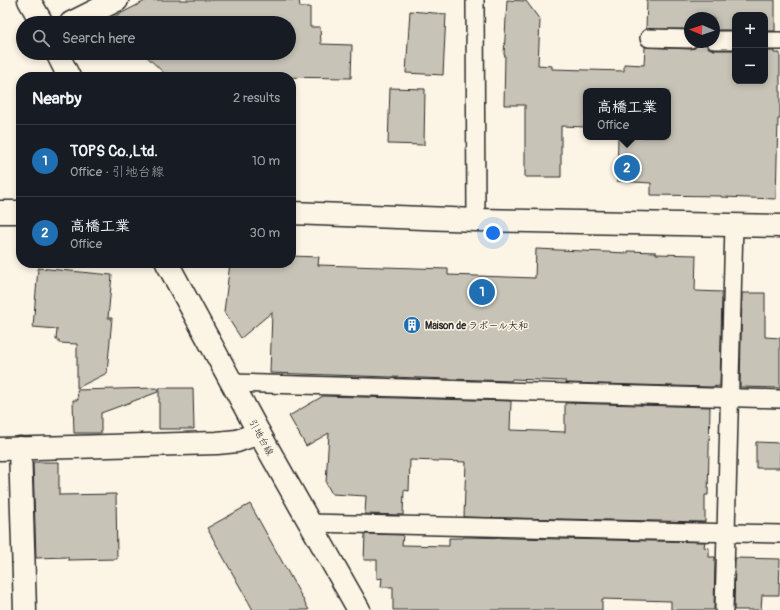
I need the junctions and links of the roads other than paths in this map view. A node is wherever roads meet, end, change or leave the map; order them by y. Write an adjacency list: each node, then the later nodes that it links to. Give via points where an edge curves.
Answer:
1 (29, 0): 4 (street)
2 (117, 0): 5 (street)
3 (475, 0): 17 (lane)
4 (38, 16)
5 (85, 16)
6 (649, 38): 7 (lane)
7 (684, 39)
8 (720, 40): 9 (lane)
9 (732, 40)
10 (768, 41): 11 (lane)
11 (780, 41)
12 (60, 60): 13 (street)
13 (66, 72)
14 (0, 212): 15 (street)
15 (16, 212)
16 (296, 213): 17 (street)
17 (476, 220): 18 (street)
18 (734, 225): 19 (street); 22 (lane)
19 (780, 226)
20 (170, 268): 21 (street, 引地台線)
21 (232, 383): 22 (lane); 24 (street, 引地台線)
22 (730, 397): 23 (lane); 27 (lane)
23 (780, 399)
24 (259, 433): 25 (street, via 237,441 217,443); 26 (street, 引地台線)
25 (10, 449): 29 (street)
26 (310, 523): 27 (lane); 30 (street, 引地台線)
27 (725, 533): 28 (lane); 31 (lane)
28 (780, 534)
29 (25, 610)
30 (359, 610)
31 (724, 610)

